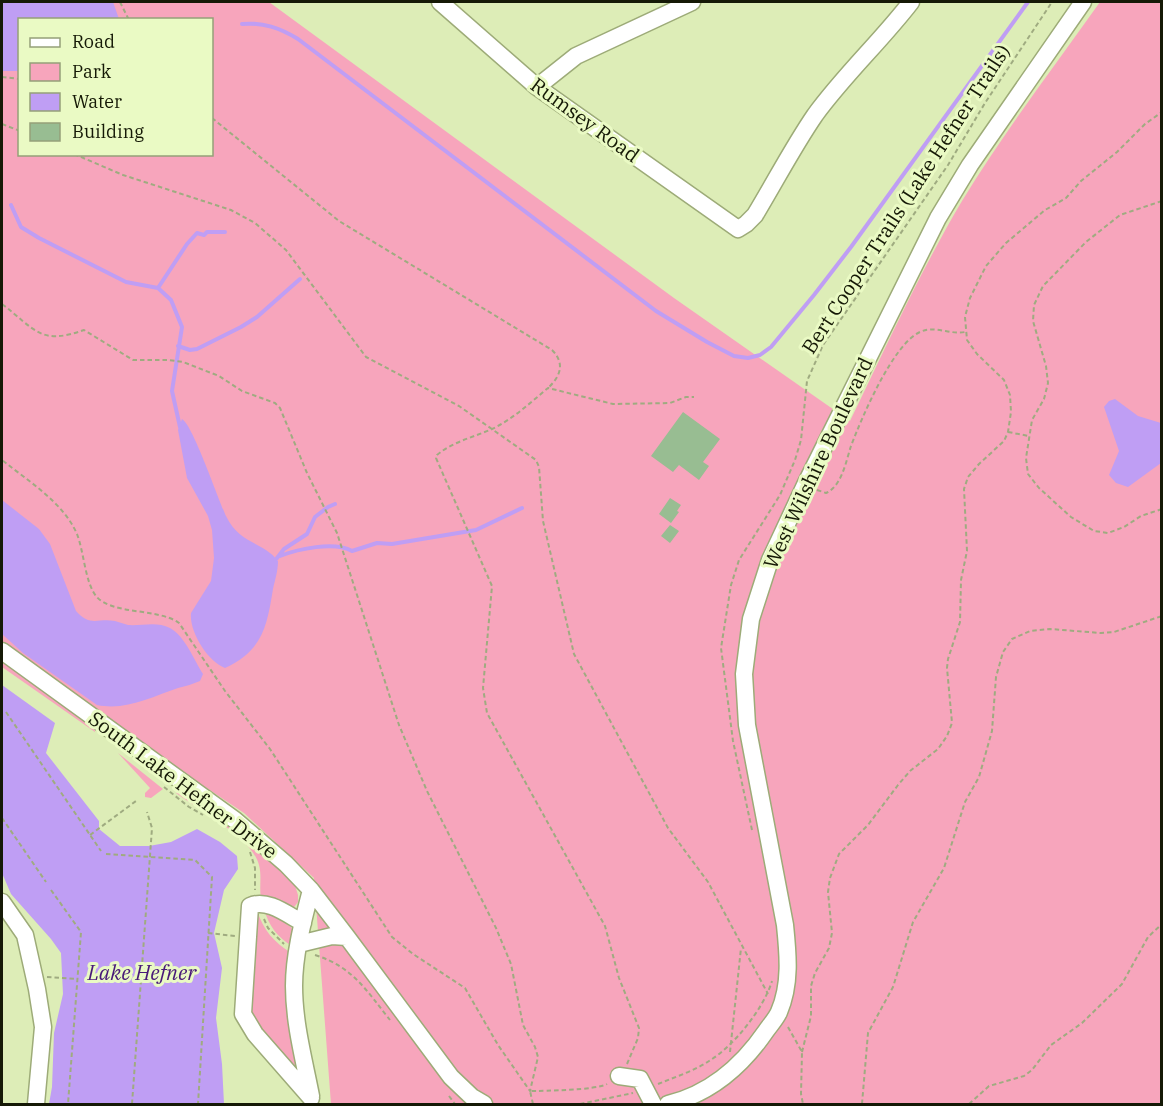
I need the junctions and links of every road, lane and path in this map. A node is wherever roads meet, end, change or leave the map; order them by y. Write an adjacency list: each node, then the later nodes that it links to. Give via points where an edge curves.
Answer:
1 (120, 2): 7 (path)
2 (440, 2): 10 (street, Rumsey Road)
3 (692, 2): 10 (street, via 576,56)
4 (911, 2): 10 (street, Rumsey Road, via 814,117 754,215 738,229)
5 (1052, 2): 36 (path, Bert Cooper Trails (Lake Hefner Trails), via 948,165 823,345 807,381 795,460 780,495 739,560 721,648 733,741)
6 (1083, 2): 25 (street, West Wilshire Boulevard, via 938,218)
7 (128, 18)
8 (2, 77): 9 (path)
9 (18, 79)
10 (537, 87)
11 (1161, 112): 18 (path, via 1066,198 1006,243 986,266 970,298)
12 (213, 119): 19 (path, via 339,221 552,350 561,363 560,375)
13 (2, 124): 14 (path)
14 (18, 130)
15 (79, 156): 21 (path, via 123,175 231,210 255,223 286,250 366,357 459,406)
16 (1161, 201): 23 (path, via 1120,215 1086,242 1043,286 1034,305 1033,321 1048,382)
17 (2, 304): 64 (path, via 49,337 84,330 133,360 183,362 219,375 242,391 280,408 337,533 399,725 511,964 522,1025 538,1057)
18 (965, 332): 22 (path, via 977,354 1004,380 1010,395); 25 (path, via 921,331 905,342 890,363 831,491 820,492)
19 (548, 388): 20 (path, via 613,404); 21 (path)
20 (694, 397)
21 (492, 429): 52 (path, via 536,460 543,521 574,654 668,828 708,882); 63 (path, via 448,447 436,458 492,586 483,688 487,713 605,926 619,978 639,1028 631,1058)
22 (1008, 432): 23 (path); 61 (path, via 968,477 964,489 967,551 961,580 960,622 947,668 952,723 938,749 910,771 868,825 839,854 828,892 832,933 815,972 811,1016)
23 (1029, 436): 26 (path, via 1028,474 1057,505 1094,531 1108,533)
24 (2, 460): 64 (path, via 66,517 76,532 95,596 119,608 179,623 270,749 392,937 465,988)
25 (806, 483): 58 (street, West Wilshire Boulevard, via 770,560 751,619 744,674 747,725 789,957)
26 (1161, 509)
27 (1161, 616): 80 (path, via 1114,632 1030,631 1012,639 1004,652 996,676 992,731 979,777 965,802 944,868 913,922 893,987 868,1033)
28 (2, 651): 43 (street, South Lake Hefner Drive, via 235,820 272,850)
29 (6, 712): 35 (path)
30 (164, 788): 33 (path)
31 (136, 801): 35 (path)
32 (147, 812): 40 (path, via 152,828)
33 (204, 816)
34 (2, 818): 41 (path)
35 (90, 835): 38 (path)
36 (753, 836)
37 (247, 849): 44 (path, via 255,868)
38 (101, 851)
39 (106, 854): 40 (path)
40 (149, 857): 49 (path, via 195,860 212,877); 70 (path)
41 (46, 882)
42 (51, 890): 56 (path, via 81,932)
43 (311, 890): 47 (street); 50 (street, South Lake Hefner Drive)
44 (256, 898)
45 (2, 902): 68 (street, via 25,935 37,988 43,1027)
46 (263, 918): 53 (path, via 275,936)
47 (303, 923): 51 (street, via 258,902 250,906); 53 (street)
48 (1161, 924): 81 (path, via 1148,937 1122,984 1082,1023 1051,1045 1028,1073 989,1086)
49 (208, 933): 51 (path); 71 (path)
50 (347, 937): 53 (street, via 332,936); 73 (street, South Lake Hefner Drive, via 451,1077)
51 (248, 938): 67 (street, via 243,1014 255,1034)
52 (741, 946): 57 (path); 60 (path)
53 (299, 948): 59 (path, via 341,965); 67 (street, via 295,1006)
54 (773, 976): 57 (path)
55 (63, 978): 56 (path)
56 (77, 979): 69 (path)
57 (768, 994): 60 (path)
58 (779, 1012): 61 (path); 78 (street, via 755,1047 726,1076 688,1099)
59 (392, 1022)
60 (732, 1042): 62 (path); 66 (path, via 710,1061)
61 (802, 1052): 79 (path)
62 (730, 1053)
63 (619, 1076): 64 (path, via 597,1088); 66 (street, via 640,1079)
64 (530, 1091): 76 (path)
65 (447, 1093): 72 (path)
66 (650, 1097): 77 (path)
67 (312, 1101)
68 (36, 1104)
69 (68, 1104)
70 (132, 1104)
71 (198, 1104)
72 (455, 1104)
73 (484, 1104)
74 (508, 1104): 75 (path)
75 (516, 1104)
76 (533, 1104)
77 (580, 1104)
78 (668, 1104)
79 (803, 1104)
80 (862, 1104)
81 (969, 1104)

